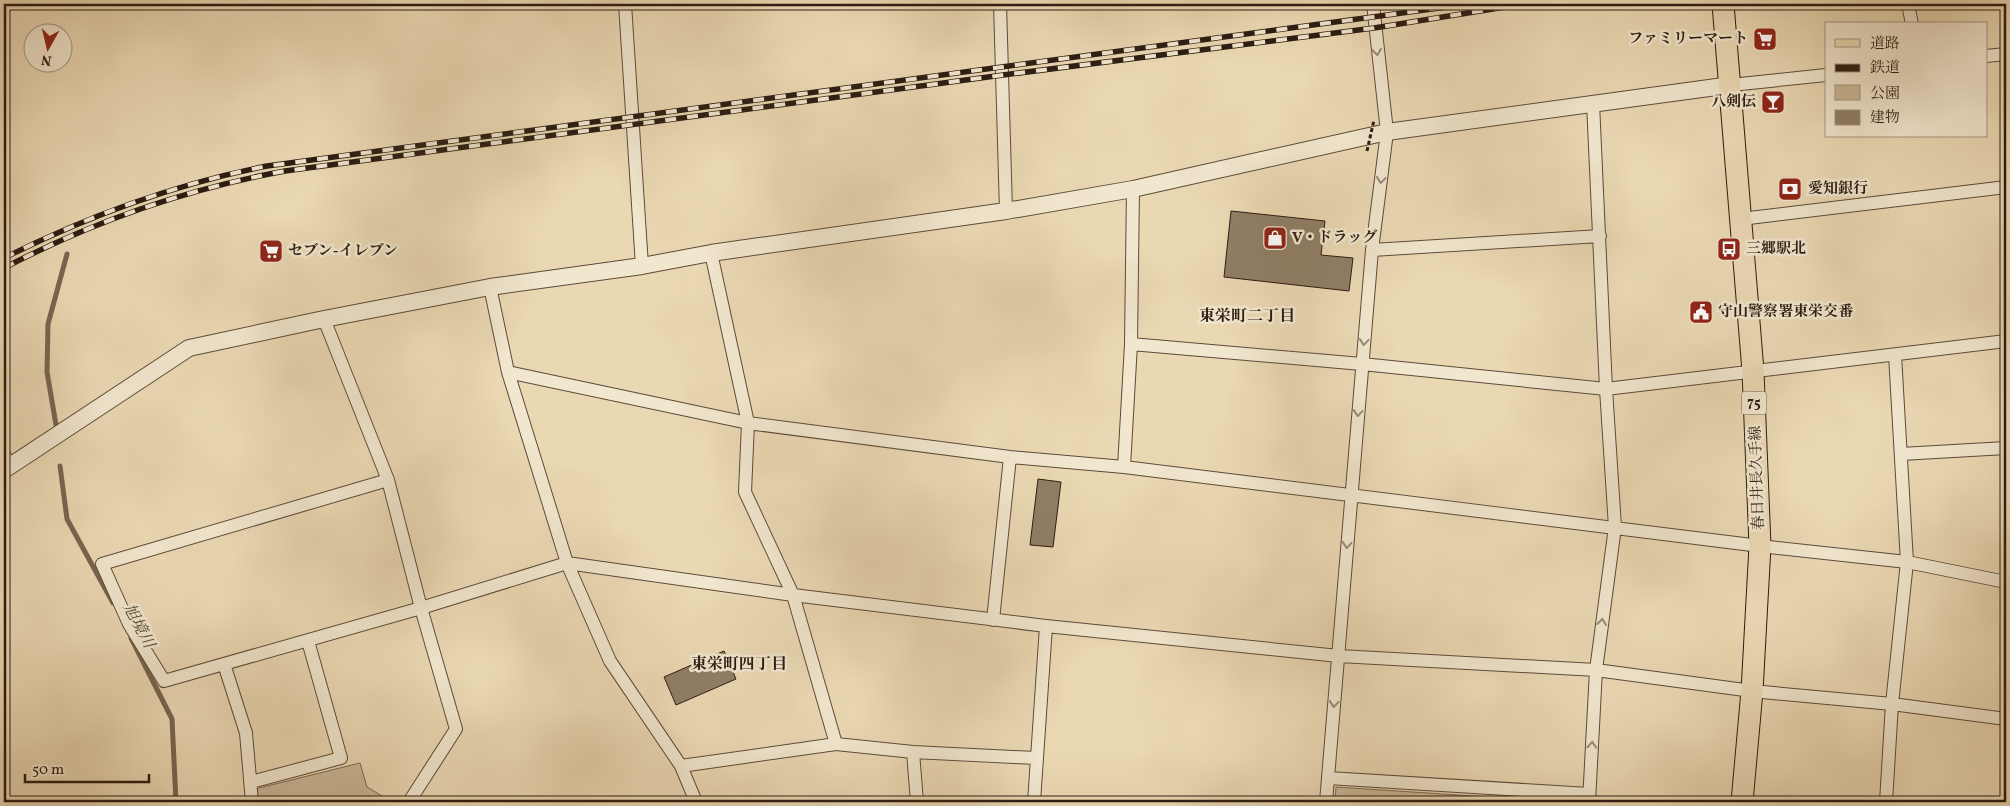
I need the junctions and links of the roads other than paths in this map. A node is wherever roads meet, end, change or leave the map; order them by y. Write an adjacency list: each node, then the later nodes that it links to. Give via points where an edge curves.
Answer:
1 (625, 4): 20 (street)
2 (1000, 4): 15 (street)
3 (1373, 4): 12 (street, one-way to 12)
4 (1723, 4): 10 (main road, 春日井長久手線 / 75)
5 (1908, 4): 6 (street)
6 (1912, 22)
7 (2006, 54): 8 (street)
8 (1988, 56)
9 (1825, 75): 10 (street)
10 (1731, 85): 11 (street); 16 (main road, 春日井長久手線 / 75)
11 (1593, 103): 12 (street); 17 (street)
12 (1387, 132): 14 (street); 18 (street, one-way to 18)
13 (2006, 187): 16 (street)
14 (1133, 190): 15 (street); 24 (street)
15 (1006, 211): 19 (street)
16 (1741, 219): 28 (main road, 春日井長久手線 / 75)
17 (1600, 236): 18 (street); 29 (street)
18 (1372, 250): 26 (street, one-way to 26)
19 (711, 253): 20 (street); 30 (street)
20 (642, 266): 21 (street)
21 (490, 288): 22 (street); 27 (street)
22 (324, 319): 34 (street, via 189,348); 36 (street)
23 (2006, 342): 25 (street)
24 (1131, 344): 26 (street); 35 (street)
25 (1895, 355): 28 (street); 32 (street)
26 (1362, 364): 29 (street); 37 (street, one-way to 37)
27 (508, 372): 30 (street); 41 (street)
28 (1753, 372): 29 (street); 39 (main road, 春日井長久手線 / 75)
29 (1606, 390): 38 (street)
30 (748, 423): 33 (street); 43 (street, via 745,492)
31 (2006, 448): 32 (street)
32 (1901, 454): 40 (street)
33 (1010, 457): 35 (street); 45 (street)
34 (6, 464)
35 (1124, 467): 37 (street)
36 (388, 480): 44 (street); 49 (street, via 102,564 129,624 164,681)
37 (1351, 496): 38 (street); 48 (street, one-way to 48)
38 (1615, 528): 39 (street); 50 (street, one-way to 38)
39 (1760, 546): 40 (street); 51 (main road, 春日井長久手線 / 75)
40 (1907, 562): 42 (street); 52 (street)
41 (567, 563): 43 (street); 44 (street); 57 (street, via 610,661)
42 (2006, 582)
43 (793, 595): 45 (street); 54 (street)
44 (421, 608): 47 (street); 62 (street, via 456,729)
45 (993, 620): 46 (street)
46 (1046, 626): 48 (street); 56 (street)
47 (308, 641): 49 (street); 59 (street, via 341,758)
48 (1339, 656): 50 (street); 58 (street, one-way to 58)
49 (224, 664): 59 (street, via 246,733)
50 (1596, 670): 51 (street); 60 (street, one-way to 50)
51 (1752, 690): 52 (street); 67 (main road, 春日井長久手線 / 75)
52 (1892, 704): 53 (street); 68 (street)
53 (2006, 719)
54 (836, 744): 55 (street); 57 (street)
55 (914, 752): 56 (street); 64 (street)
56 (1035, 758): 65 (street)
57 (681, 766): 63 (street)
58 (1328, 778): 60 (street); 66 (street)
59 (251, 782): 61 (street)
60 (1589, 798)
61 (252, 802)
62 (410, 802)
63 (696, 802)
64 (917, 802)
65 (1034, 802)
66 (1326, 802)
67 (1742, 802)
68 (1886, 802)

